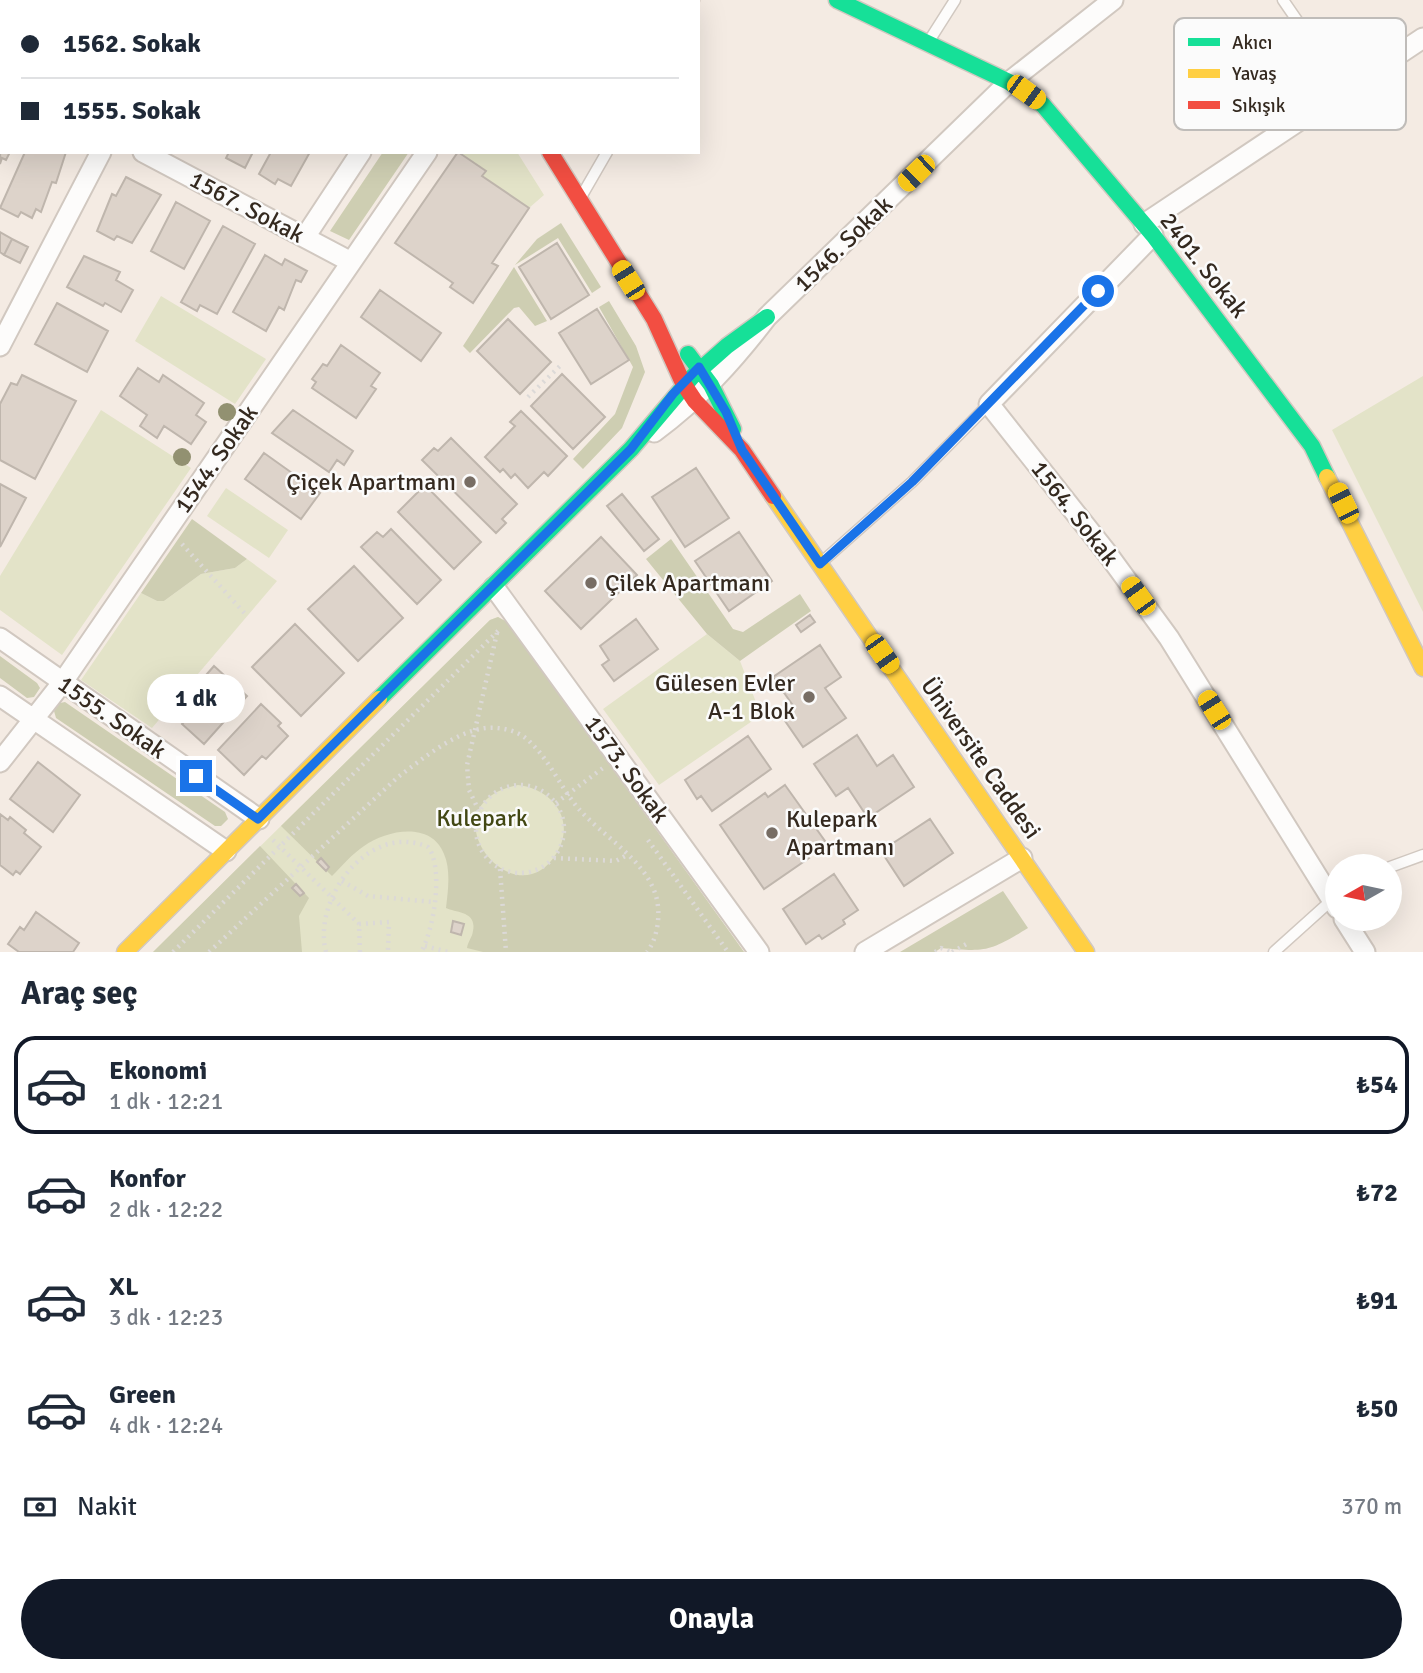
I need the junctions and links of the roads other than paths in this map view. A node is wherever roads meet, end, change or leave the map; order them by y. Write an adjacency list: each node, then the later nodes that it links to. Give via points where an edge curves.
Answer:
1 (837, 0): 7 (street, 2401. Sokak)
2 (955, 0): 7 (lane)
3 (1113, 0): 9 (street, 1546. Sokak)
4 (1283, 0): 5 (lane)
5 (1295, 18)
6 (1423, 38): 8 (street)
7 (929, 42): 9 (street, 2401. Sokak)
8 (1406, 49)
9 (1010, 82): 18 (street, 2401. Sokak, via 1060,122); 21 (street, 1546. Sokak)
10 (1288, 130): 18 (street)
11 (100, 154): 23 (street)
12 (148, 154): 19 (street, 1567. Sokak)
13 (360, 154): 19 (street)
14 (426, 154): 20 (street, 1544. Sokak)
15 (551, 154): 17 (street, Üniversite Caddesi)
16 (606, 154): 17 (lane)
17 (579, 200): 22 (street, Üniversite Caddesi)
18 (1148, 229): 28 (street); 34 (street, 2401. Sokak, via 1312,446)
19 (305, 237): 20 (street, 1567. Sokak)
20 (351, 262): 35 (street, 1544. Sokak)
21 (767, 317): 24 (street, 1546. Sokak); 26 (street, 1546. Sokak)
22 (654, 319): 24 (street, Üniversite Caddesi); 25 (street, Üniversite Caddesi)
23 (0, 346)
24 (699, 367): 25 (street, 1546. Sokak); 26 (street, Üniversite Caddesi)
25 (683, 383): 27 (street, Üniversite Caddesi); 29 (street, 1546. Sokak)
26 (711, 384): 27 (street, 1546. Sokak); 30 (street, Üniversite Caddesi)
27 (695, 401): 29 (street, 1546. Sokak); 30 (street, Üniversite Caddesi)
28 (989, 404): 31 (lane, via 912,482); 44 (street, 1564. Sokak, via 1168,638)
29 (631, 449): 32 (street, 1546. Sokak)
30 (742, 450): 31 (street, Üniversite Caddesi)
31 (820, 564): 42 (street, Üniversite Caddesi)
32 (495, 587): 39 (street, 1546. Sokak); 48 (street, 1573. Sokak)
33 (0, 638): 35 (street, 1555. Sokak)
34 (1423, 668)
35 (62, 683): 37 (street, 1544. Sokak); 39 (street, 1555. Sokak)
36 (0, 696): 37 (street, 1555. Sokak)
37 (33, 720): 38 (street, 1544. Sokak); 40 (street, 1555. Sokak)
38 (0, 762)
39 (258, 819): 40 (street, 1546. Sokak)
40 (226, 851): 47 (street, 1546. Sokak)
41 (1423, 855): 43 (lane)
42 (1022, 858): 49 (street); 50 (street, Üniversite Caddesi)
43 (1402, 863)
44 (1325, 885)
45 (1325, 909): 51 (lane)
46 (1351, 931): 52 (street)
47 (125, 952)
48 (760, 952)
49 (865, 952)
50 (1086, 952)
51 (1274, 952)
52 (1364, 952)

